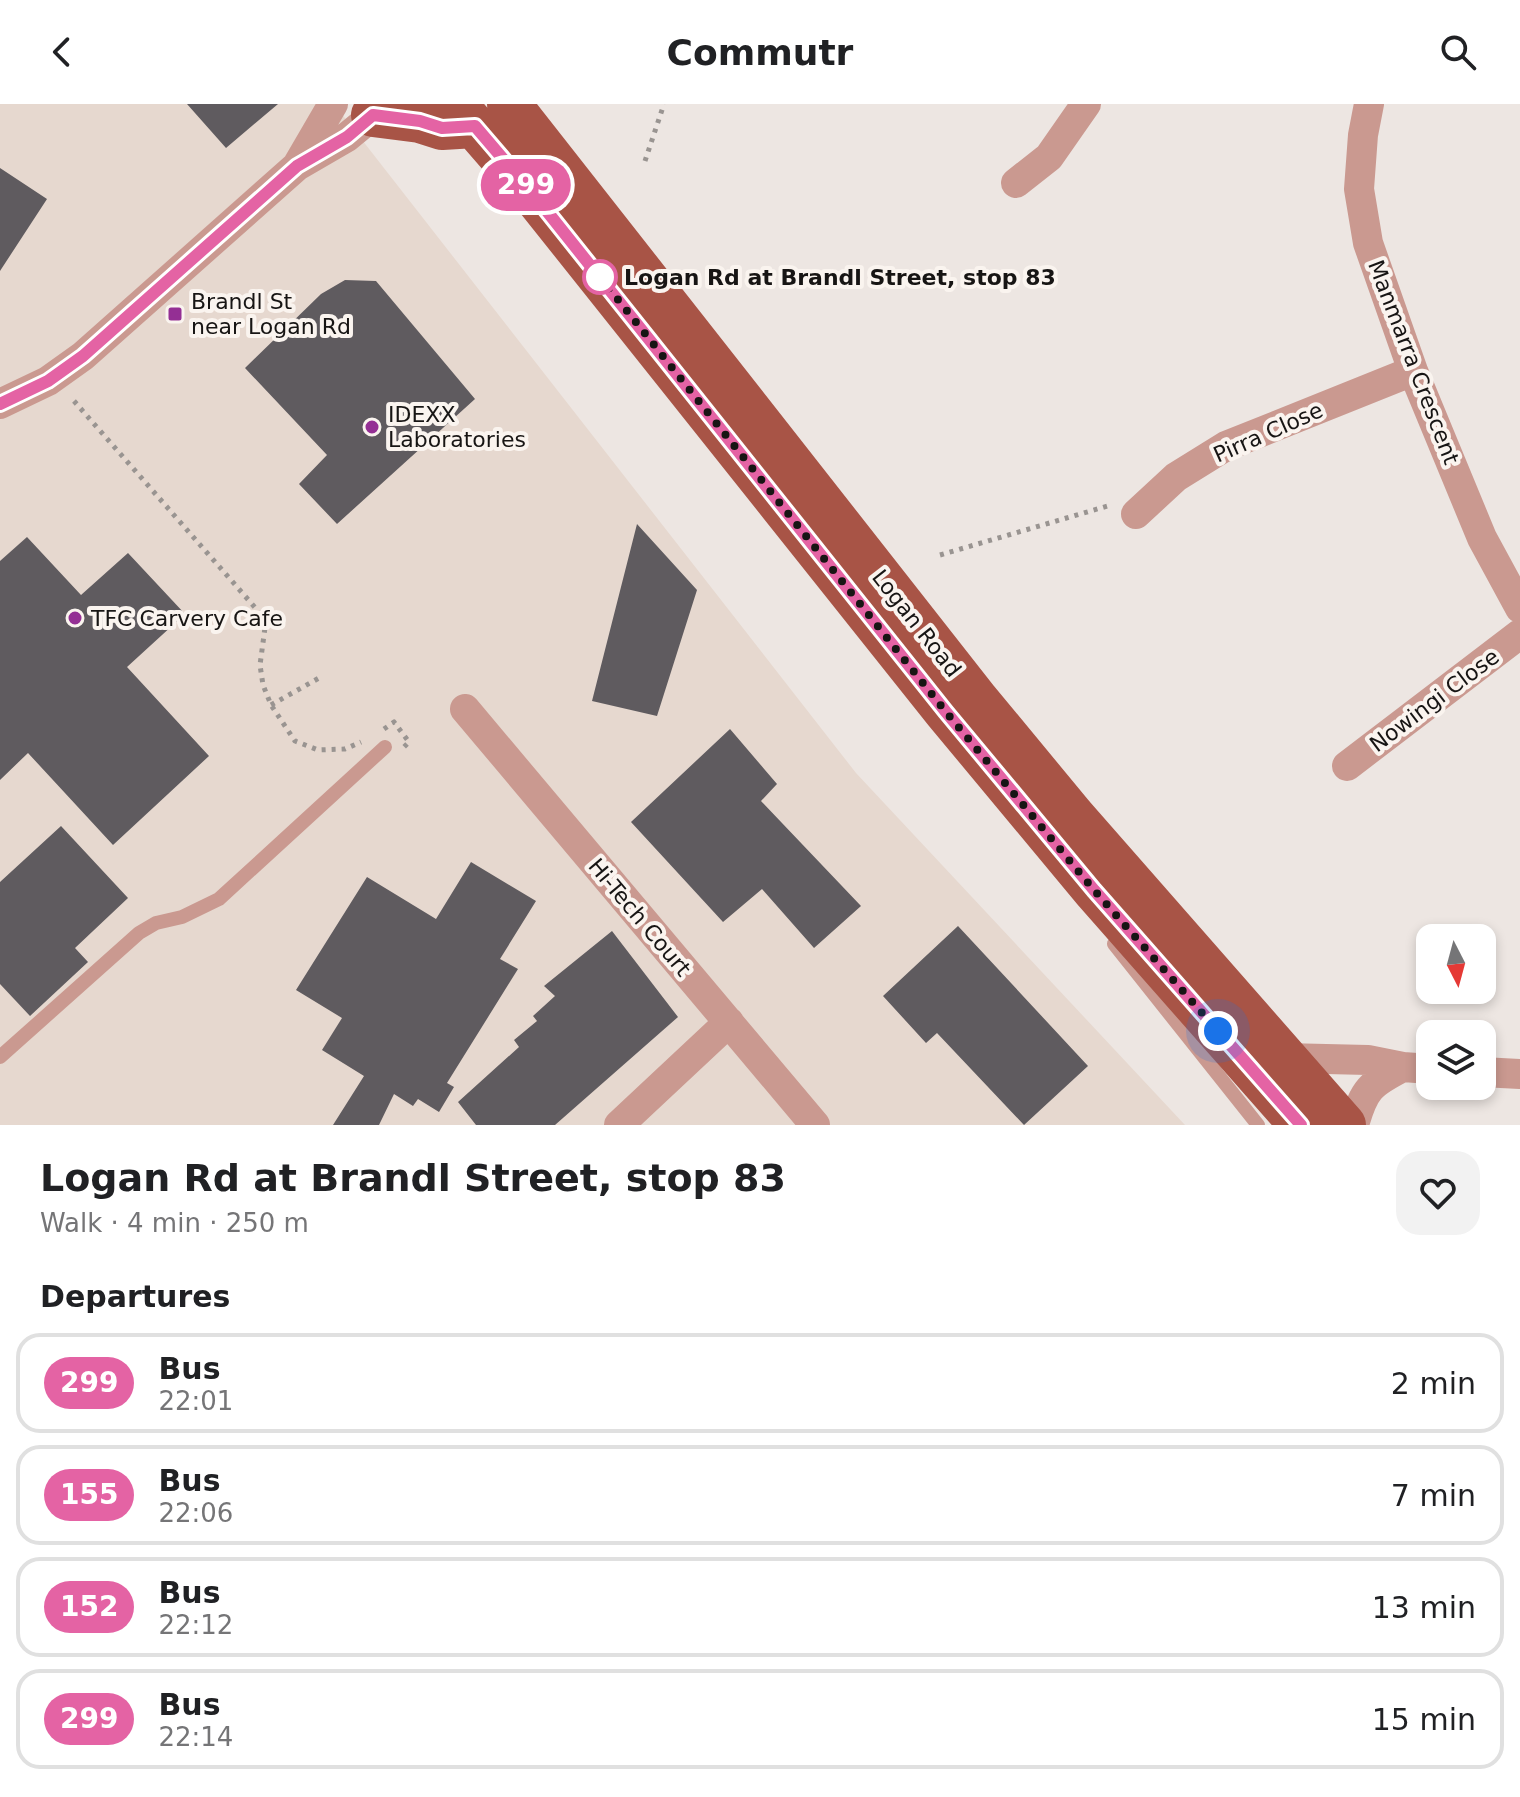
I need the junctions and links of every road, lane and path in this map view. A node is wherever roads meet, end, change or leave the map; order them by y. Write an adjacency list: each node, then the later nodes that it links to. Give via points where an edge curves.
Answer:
1 (664, 104): 6 (path)
2 (1086, 104): 8 (street, via 1049,157)
3 (1369, 104): 9 (street, Manmarra Crescent, via 1359,189 1368,243)
4 (364, 108): 5 (main road, via 442,128); 7 (street); 7 (street, via 347,137)
5 (480, 111): 22 (main road, Logan Road, via 534,195); 25 (main road, Logan Road, via 1073,816)
6 (645, 161)
7 (297, 166): 11 (street, via 83,356 48,381)
8 (1016, 183)
9 (1413, 371): 12 (street, Pirra Close, via 1226,446 1176,477); 14 (street, Manmarra Crescent, via 1482,538)
10 (74, 401): 17 (path, via 266,620 260,665)
11 (0, 404)
12 (1136, 514): 13 (path, via 1108,504)
13 (940, 555)
14 (1520, 608)
15 (1520, 634): 21 (street, Nowingi Close)
16 (319, 678): 17 (path)
17 (271, 705): 19 (path, via 295,741 318,750 345,749)
18 (465, 709): 23 (street, Hi-Tech Court)
19 (365, 740)
20 (386, 745): 24 (lane, via 219,899 139,933)
21 (1347, 766)
22 (1094, 890): 31 (lane, Logan Road, via 1114,945); 32 (main road, Logan Road)
23 (729, 1022): 29 (street); 30 (street, Hi-Tech Court)
24 (0, 1057)
25 (1284, 1058): 26 (street, via 1368,1060); 33 (main road, Logan Road)
26 (1416, 1068): 34 (street, via 1371,1084)
27 (1496, 1073): 28 (street)
28 (1520, 1074)
29 (619, 1125)
30 (815, 1125)
31 (1258, 1125)
32 (1301, 1125)
33 (1344, 1125)
34 (1354, 1125)

